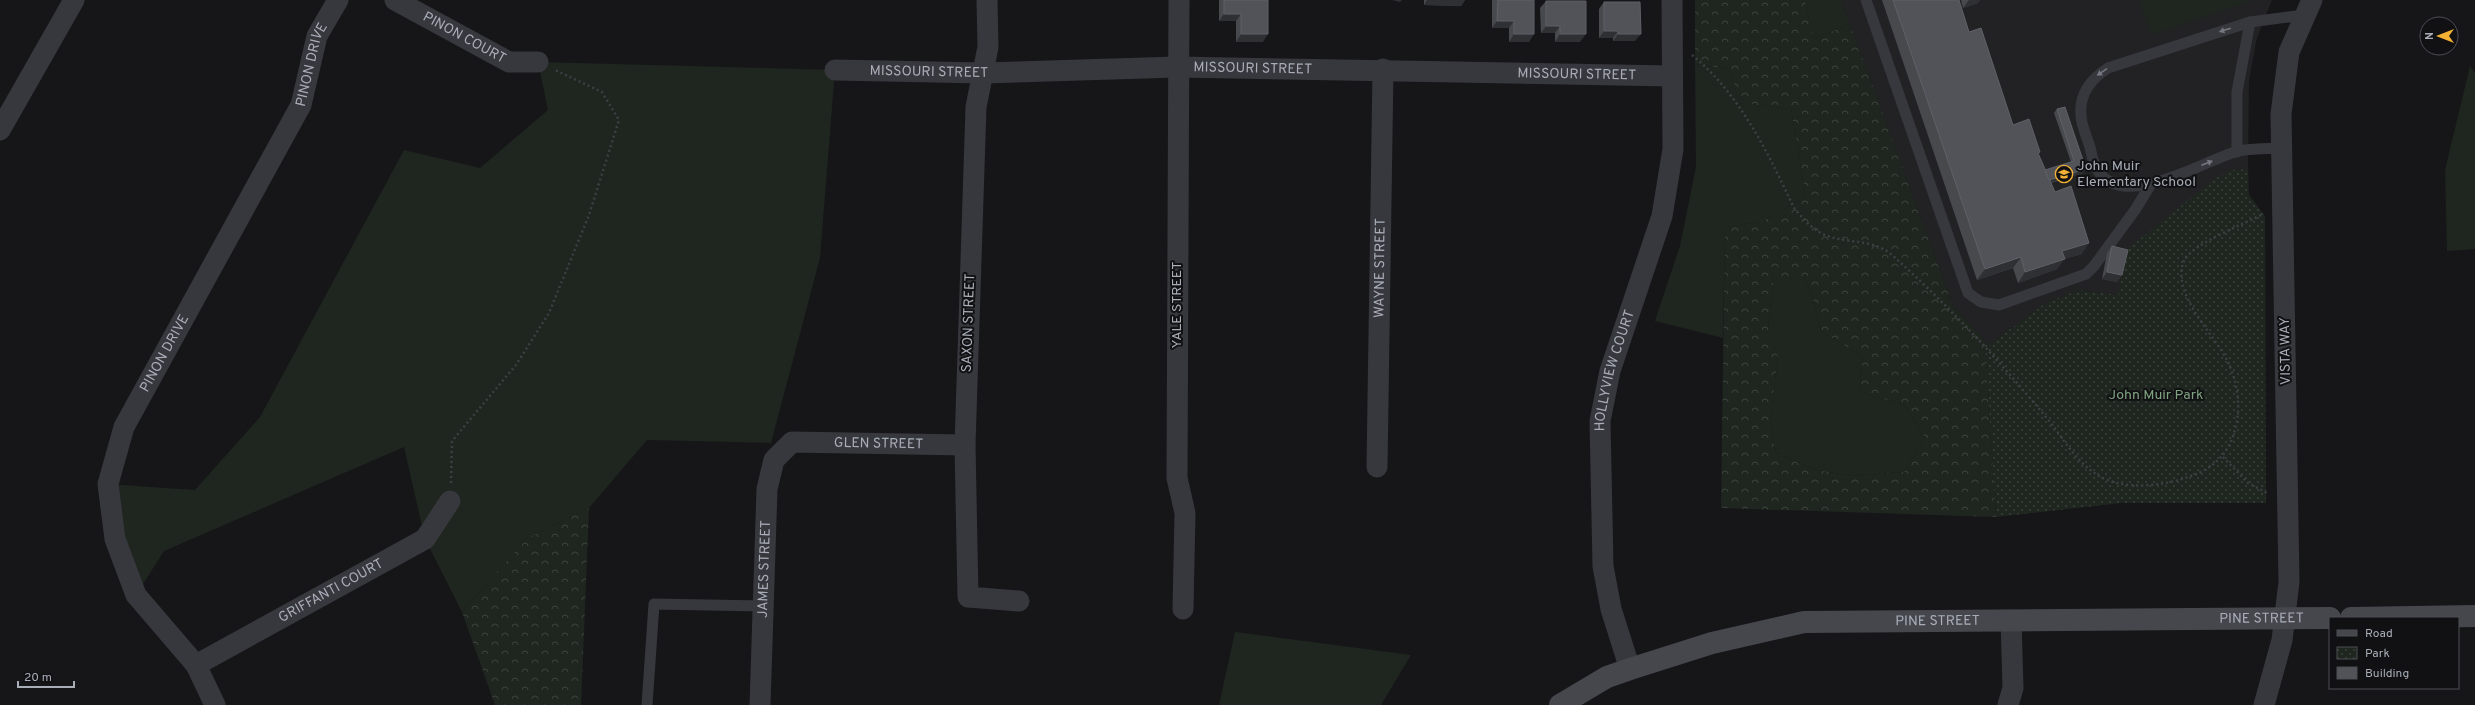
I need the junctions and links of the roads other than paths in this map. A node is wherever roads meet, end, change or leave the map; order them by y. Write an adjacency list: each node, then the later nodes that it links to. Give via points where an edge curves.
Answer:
1 (74, 0): 16 (street)
2 (338, 0): 32 (street, PINON DRIVE, via 317,36 301,105 124,427 108,484 115,539 136,595)
3 (395, 0): 10 (street, PINON COURT, via 509,62)
4 (987, 0): 14 (street, SAXON STREET, via 988,47)
5 (1179, 0): 11 (street, YALE STREET)
6 (1672, 0): 15 (street, HOLLYVIEW COURT)
7 (1866, 0): 19 (lane, via 1968,293 1981,302 1999,305 2086,274 2135,210)
8 (2308, 7): 9 (lane); 17 (street, VISTA WAY, via 2289,52 2281,114)
9 (2250, 22): 18 (lane, via 2238,92); 19 (lane, one-way to 19, via 2108,68 2096,76 2089,85 2081,100 2081,116 2095,165 2102,176 2114,184 2130,187)
10 (538, 62)
11 (1177, 67): 12 (street, MISSOURI STREET); 14 (street, MISSOURI STREET); 26 (street, YALE STREET, via 1177,478 1185,513)
12 (1383, 69): 15 (street, MISSOURI STREET); 22 (street, WAYNE STREET)
13 (834, 70): 14 (street, MISSOURI STREET)
14 (984, 73): 21 (street, SAXON STREET, via 976,107)
15 (1671, 76): 33 (street, HOLLYVIEW COURT, via 1673,149 1662,216 1610,372 1600,421 1603,566 1611,609)
16 (0, 130)
17 (2281, 148): 18 (lane); 30 (street, VISTA WAY, via 2289,582)
18 (2236, 152): 19 (lane, one-way to 18)
19 (2151, 184)
20 (792, 442): 21 (street, GLEN STREET); 25 (street, JAMES STREET, via 774,460 767,489)
21 (965, 445): 24 (street, SAXON STREET, via 968,597)
22 (1377, 467)
23 (450, 501): 32 (street, GRIFFANTI COURT, via 425,539)
24 (1019, 601)
25 (763, 606): 35 (lane, via 654,604); 36 (street, JAMES STREET)
26 (1183, 609)
27 (2475, 616): 28 (street)
28 (2413, 617)
29 (2329, 618): 30 (street, PINE STREET)
30 (2285, 619): 31 (street, PINE STREET); 39 (street, VISTA WAY)
31 (2011, 620): 33 (street, PINE STREET, via 1804,622 1712,643); 38 (street, via 2013,688)
32 (196, 665): 34 (street, PINON DRIVE)
33 (1630, 669): 37 (street, PINE STREET, via 1607,677)
34 (215, 705)
35 (647, 705)
36 (760, 705)
37 (1560, 705)
38 (2008, 705)
39 (2264, 705)

